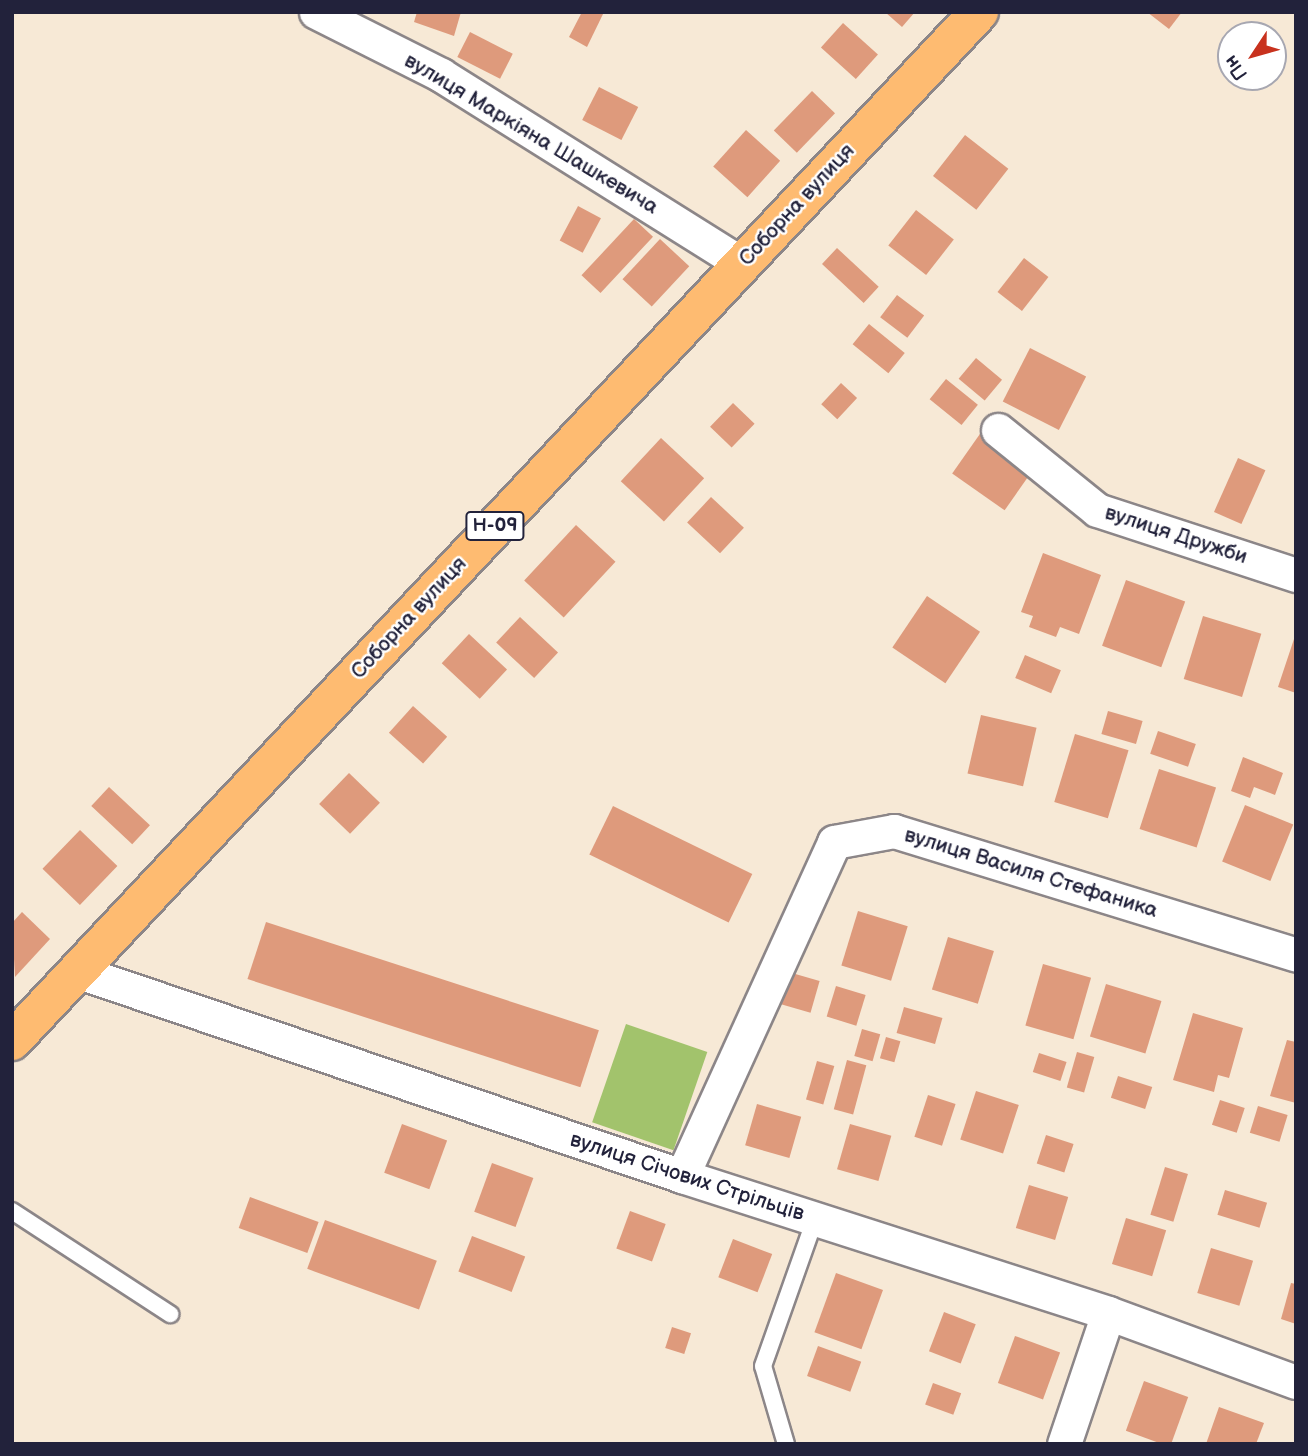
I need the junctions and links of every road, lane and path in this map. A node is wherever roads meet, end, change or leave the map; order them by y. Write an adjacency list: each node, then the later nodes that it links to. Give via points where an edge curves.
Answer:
1 (316, 12): 3 (street, вулиця Маркіяна Шашкевича, via 441,75)
2 (979, 12): 3 (main road, Соборна вулиця / Н-09)
3 (741, 263): 7 (main road, Соборна вулиця / Н-09)
4 (998, 430): 5 (street, вулиця Дружби, via 1097,510)
5 (1296, 575)
6 (1296, 955): 9 (street, вулиця Василя Стефаника, via 894,831 834,842)
7 (79, 972): 8 (main road, Соборна вулиця / Н-09); 9 (street, вулиця Січових Стрільців)
8 (12, 1041)
9 (682, 1176): 11 (street, вулиця Січових Стрільців)
10 (12, 1211): 13 (lane)
11 (815, 1219): 12 (street, вулиця Січових Стрільців); 15 (lane, via 762,1366)
12 (1108, 1313): 14 (street, вулиця Січових Стрільців); 16 (street)
13 (170, 1314)
14 (1296, 1382)
15 (786, 1444)
16 (1064, 1444)

